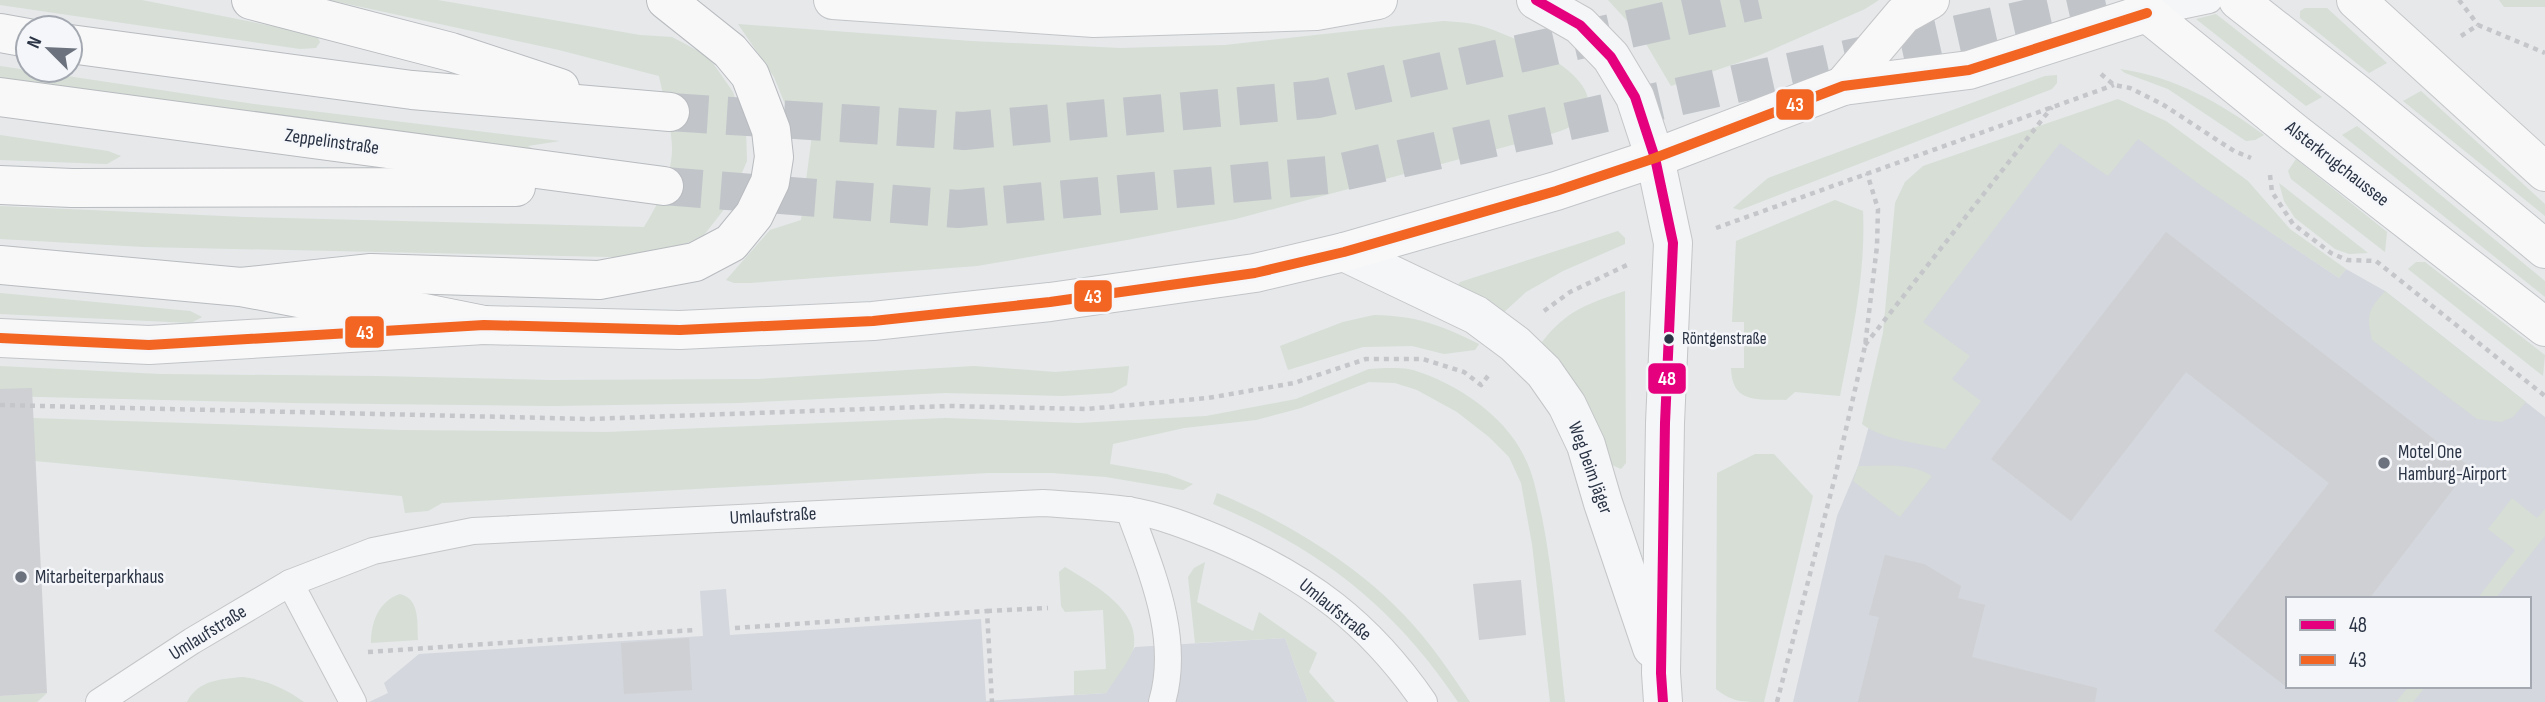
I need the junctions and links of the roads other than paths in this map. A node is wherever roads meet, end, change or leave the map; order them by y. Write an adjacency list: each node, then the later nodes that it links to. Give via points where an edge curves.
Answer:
1 (251, 0): 14 (main road, via 451,52)
2 (666, 0): 22 (main road, via 730,51 750,75 771,130 774,157 770,182 754,215 731,243 695,262 599,280 371,273)
3 (833, 0): 4 (main road, via 1094,18 1315,10)
4 (1378, 0)
5 (1536, 0): 16 (street, Weg beim Jäger, via 1580,24 1611,57 1635,97)
6 (1930, 0): 12 (main road, via 1903,15)
7 (2209, 0): 10 (lane)
8 (2238, 0): 19 (main road)
9 (2356, 0): 17 (main road)
10 (2138, 6): 12 (main road, via 1969,70); 24 (main road, Alsterkrugchaussee)
11 (84, 46): 14 (main road, via 412,90)
12 (1843, 86): 16 (main road)
13 (0, 97): 18 (main road, Zeppelinstraße, via 664,186)
14 (626, 110): 15 (main road)
15 (670, 112)
16 (1654, 158): 20 (main road); 28 (street, Weg beim Jäger, via 1673,243 1665,423)
17 (2545, 172)
18 (0, 185)
19 (2545, 248)
20 (1344, 252): 23 (main road, via 1255,273 1130,292 873,321 680,330); 28 (street, Weg beim Jäger, via 1476,315 1544,372 1586,445)
21 (0, 265): 22 (main road)
22 (241, 287): 23 (main road)
23 (484, 325): 25 (main road, via 149,345)
24 (2545, 327)
25 (0, 338)
26 (1129, 510): 27 (lane, Umlaufstraße, via 1043,503 472,531 373,551); 31 (lane, via 1164,608 1169,678); 32 (lane, Umlaufstraße, via 1186,525 1251,552 1304,582 1353,620 1400,668)
27 (290, 583): 29 (lane, Umlaufstraße, via 192,641); 30 (lane)
28 (1662, 687)
29 (108, 699)
30 (353, 702)
31 (1162, 702)
32 (1424, 702)

